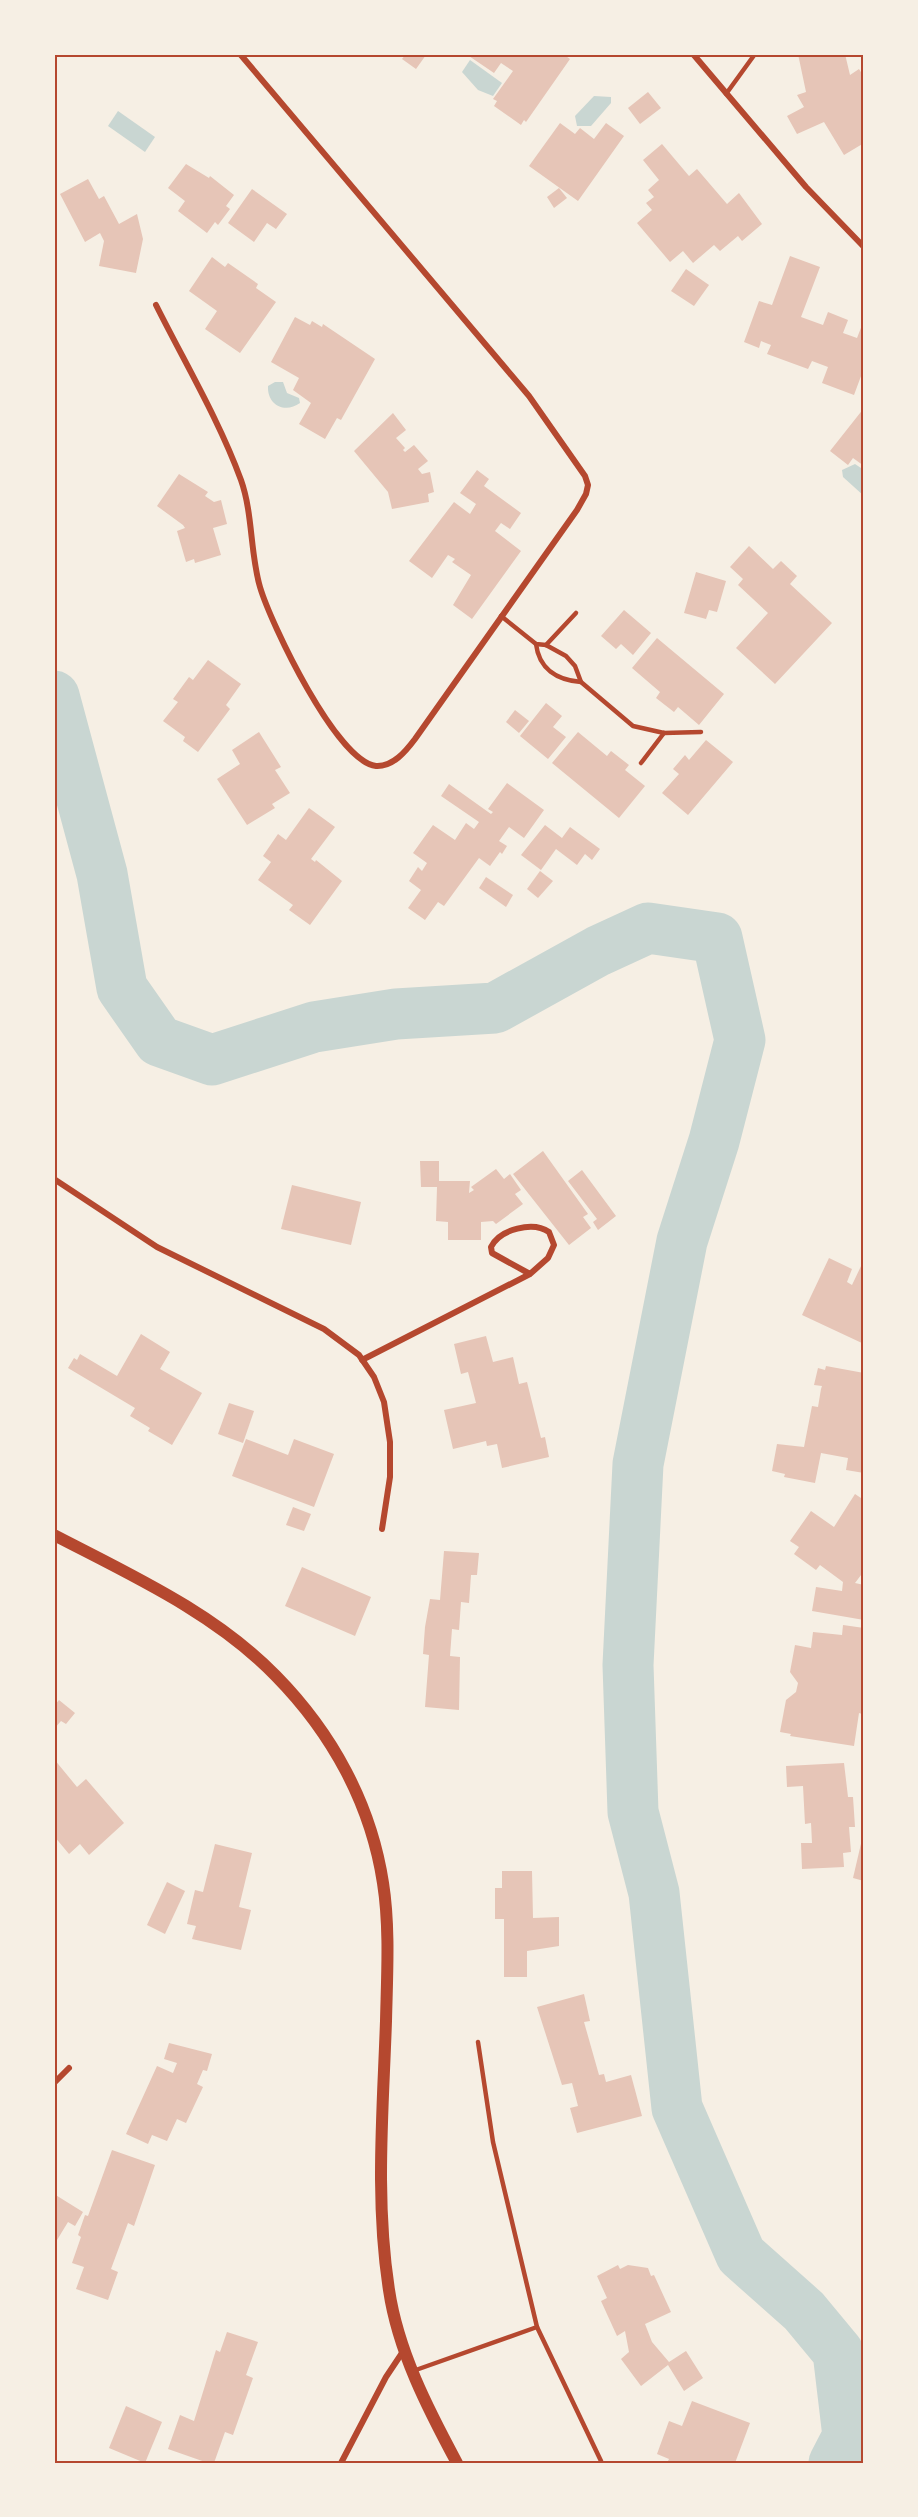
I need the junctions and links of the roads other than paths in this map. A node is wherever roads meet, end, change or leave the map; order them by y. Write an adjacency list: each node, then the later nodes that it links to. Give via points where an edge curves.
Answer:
1 (240, 54): 8 (street, via 529,396 585,476 586,494 577,510)
2 (693, 54): 4 (street)
3 (755, 54): 4 (lane)
4 (726, 94): 5 (street)
5 (864, 247)
6 (156, 305): 8 (street, via 227,445 242,483 252,559 274,624 318,705 351,753 362,762 383,765 405,752)
7 (576, 613): 10 (lane)
8 (501, 616): 9 (lane)
9 (536, 644): 10 (lane); 11 (lane, via 545,668 559,678)
10 (546, 645): 11 (lane, via 567,657)
11 (581, 682): 13 (lane, via 633,726)
12 (701, 732): 13 (lane)
13 (664, 733): 14 (lane)
14 (641, 763)
15 (54, 1179): 17 (street, via 157,1247 338,1338)
16 (530, 1274): 16 (street, via 492,1253 495,1240 526,1227 549,1232 554,1245 552,1252); 17 (street)
17 (362, 1360): 18 (street, via 384,1402 390,1442 390,1477)
18 (382, 1529)
19 (54, 1535): 24 (main road, via 199,1614 243,1647 277,1676 317,1726 341,1759 359,1795 384,1884 387,1976 380,2202 389,2293)
20 (478, 2042): 23 (lane, via 493,2142)
21 (69, 2068): 22 (street)
22 (54, 2083)
23 (537, 2327): 25 (lane); 26 (lane)
24 (404, 2350): 25 (main road); 27 (street)
25 (412, 2371): 28 (main road)
26 (602, 2461)
27 (341, 2463)
28 (457, 2463)

